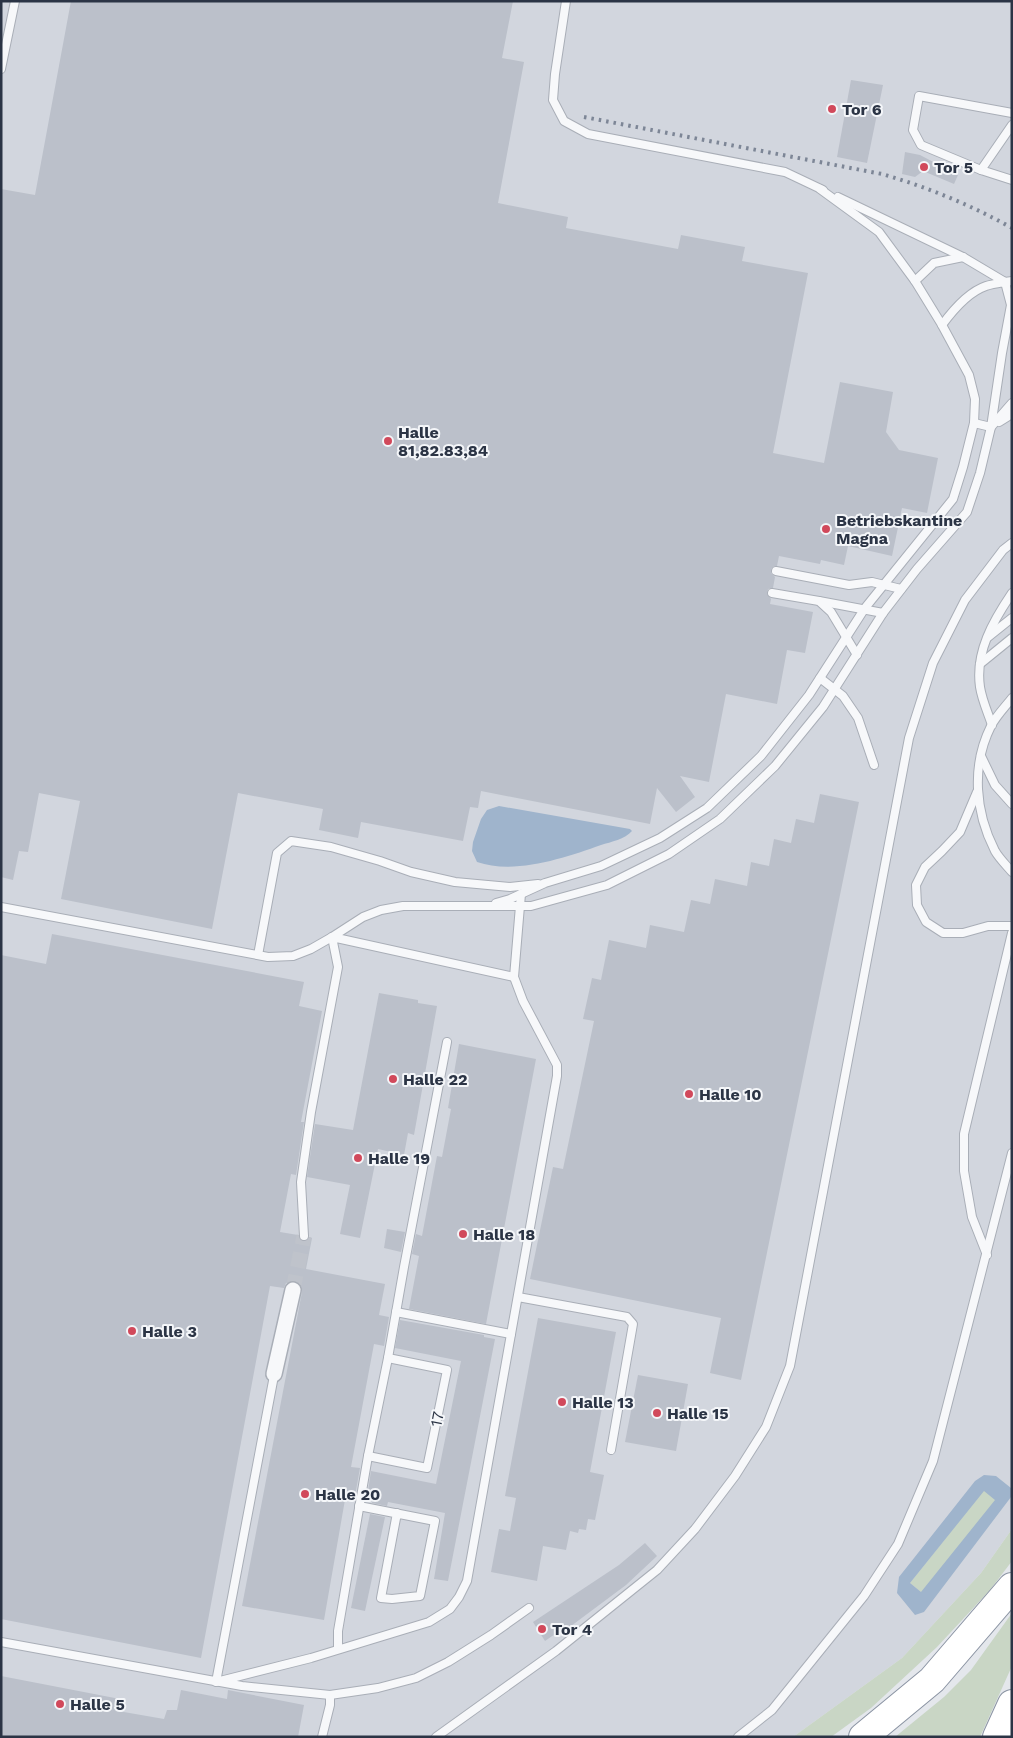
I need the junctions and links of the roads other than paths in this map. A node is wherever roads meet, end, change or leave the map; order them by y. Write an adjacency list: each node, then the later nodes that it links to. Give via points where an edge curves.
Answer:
1 (14, 1): 3 (lane)
2 (566, 1): 8 (lane, via 553,100 564,121 588,134 785,172)
3 (1, 69)
4 (1012, 113): 6 (lane, via 919,96 913,130 921,144)
5 (1012, 125): 6 (lane)
6 (981, 170): 7 (lane)
7 (1012, 180)
8 (820, 188): 9 (lane); 10 (lane, via 879,232)
9 (963, 257): 10 (lane, via 934,263); 11 (lane)
10 (915, 281): 13 (lane)
11 (1008, 282): 12 (lane); 13 (lane, via 984,286 971,294); 17 (lane, via 1011,305)
12 (1012, 289)
13 (942, 324): 16 (lane, via 969,375 975,399)
14 (1012, 403): 17 (lane)
15 (1012, 414): 17 (lane)
16 (974, 422): 17 (lane); 20 (lane, via 953,499)
17 (991, 427): 21 (lane, via 967,512)
18 (1012, 543): 74 (lane, via 965,600 933,662 908,738 790,1366 766,1427 701,1522 657,1570 556,1651)
19 (776, 572): 20 (lane, via 849,584 872,582)
20 (884, 585): 21 (lane); 25 (lane)
21 (901, 589): 26 (lane)
22 (772, 593): 24 (lane)
23 (1012, 593): 28 (lane)
24 (819, 602): 25 (lane); 30 (lane, via 830,612)
25 (865, 608): 26 (lane); 30 (lane)
26 (883, 612): 31 (lane)
27 (1012, 618): 28 (lane)
28 (986, 638): 32 (lane)
29 (1012, 638): 32 (lane)
30 (846, 639): 31 (lane); 33 (lane)
31 (857, 655): 34 (lane)
32 (980, 664): 36 (lane, via 980,687)
33 (820, 678): 34 (lane); 42 (lane, via 761,756 707,808 660,838 601,866)
34 (835, 689): 38 (lane, via 858,718); 46 (lane, via 774,766 720,819 669,854 607,884 531,906)
35 (1012, 698): 36 (lane)
36 (992, 725): 37 (lane)
37 (981, 754): 39 (lane); 40 (lane, via 995,785)
38 (874, 765)
39 (977, 792): 41 (lane, via 983,824 996,852); 47 (lane, via 960,832 925,867 916,885 917,905 926,922 943,933)
40 (1012, 804)
41 (1012, 872)
42 (545, 883): 43 (lane); 50 (lane, via 510,887 455,882 331,847 291,841 277,853)
43 (522, 894): 44 (lane); 46 (lane)
44 (487, 905): 46 (lane); 49 (lane, via 403,906 381,910 363,917)
45 (1, 906): 50 (lane)
46 (520, 906): 51 (lane)
47 (1012, 926)
48 (1012, 933): 55 (lane, via 964,1134 964,1170 972,1217)
49 (332, 937): 50 (lane, via 292,956); 51 (lane); 54 (lane, via 338,967 301,1182)
50 (258, 955)
51 (514, 977): 57 (lane, via 557,1065)
52 (447, 1042): 58 (lane)
53 (1012, 1154): 55 (lane)
54 (304, 1236)
55 (987, 1255): 75 (lane, via 933,1461 898,1544 864,1596 772,1710)
56 (294, 1290): 61 (street)
57 (518, 1297): 59 (lane); 62 (lane, via 627,1317 633,1324)
58 (396, 1312): 59 (lane); 60 (lane)
59 (511, 1334): 69 (lane, via 467,1581 459,1597 450,1609 429,1622)
60 (388, 1358): 63 (lane); 63 (lane, 17, via 447,1370 429,1459 427,1468)
61 (274, 1378): 70 (lane)
62 (612, 1450)
63 (368, 1456): 64 (lane)
64 (359, 1506): 65 (lane); 69 (lane, via 338,1631)
65 (397, 1513): 65 (lane, via 434,1521 420,1596 381,1598)
66 (1012, 1587): 76 (highway, via 932,1680)
67 (529, 1608): 71 (lane, via 456,1657 416,1678)
68 (1, 1642): 70 (lane)
69 (338, 1650): 70 (lane)
70 (216, 1682): 71 (lane)
71 (330, 1695): 73 (lane)
72 (1012, 1704): 77 (highway)
73 (322, 1737)
74 (436, 1737)
75 (738, 1737)
76 (863, 1737)
77 (997, 1737)

